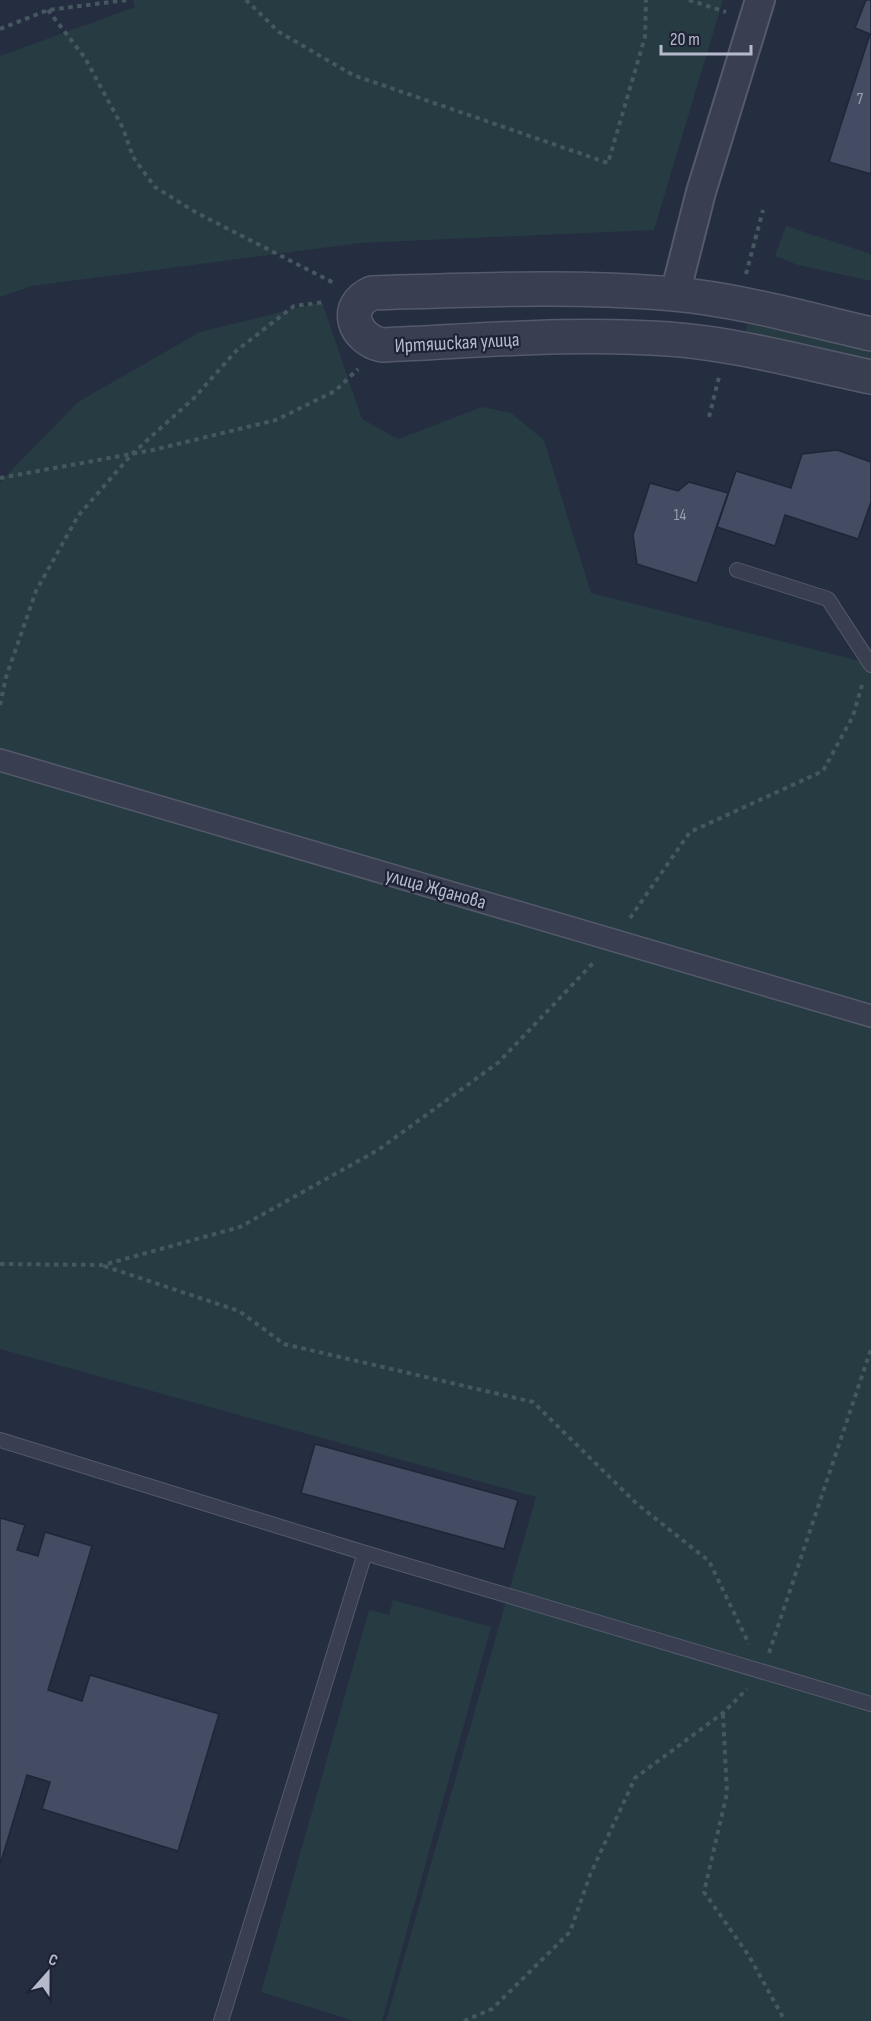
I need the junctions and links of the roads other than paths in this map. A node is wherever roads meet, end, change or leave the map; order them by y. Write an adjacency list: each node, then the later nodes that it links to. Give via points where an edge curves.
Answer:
1 (757, 11): 2 (street, via 701,192)
2 (675, 294): 3 (street); 4 (street); 4 (street, Иртяшская улица, via 563,288 372,293 362,297 355,309 359,333 369,342 382,345 569,336)
3 (871, 334)
4 (670, 339): 5 (street, Иртяшская улица)
5 (871, 376)
6 (736, 570): 7 (lane, via 828,599)
7 (870, 664)
8 (0, 759): 9 (street, улица Жданова)
9 (871, 1016)
10 (0, 1440): 11 (lane)
11 (365, 1553): 12 (lane); 13 (lane)
12 (871, 1704)
13 (221, 2021)

